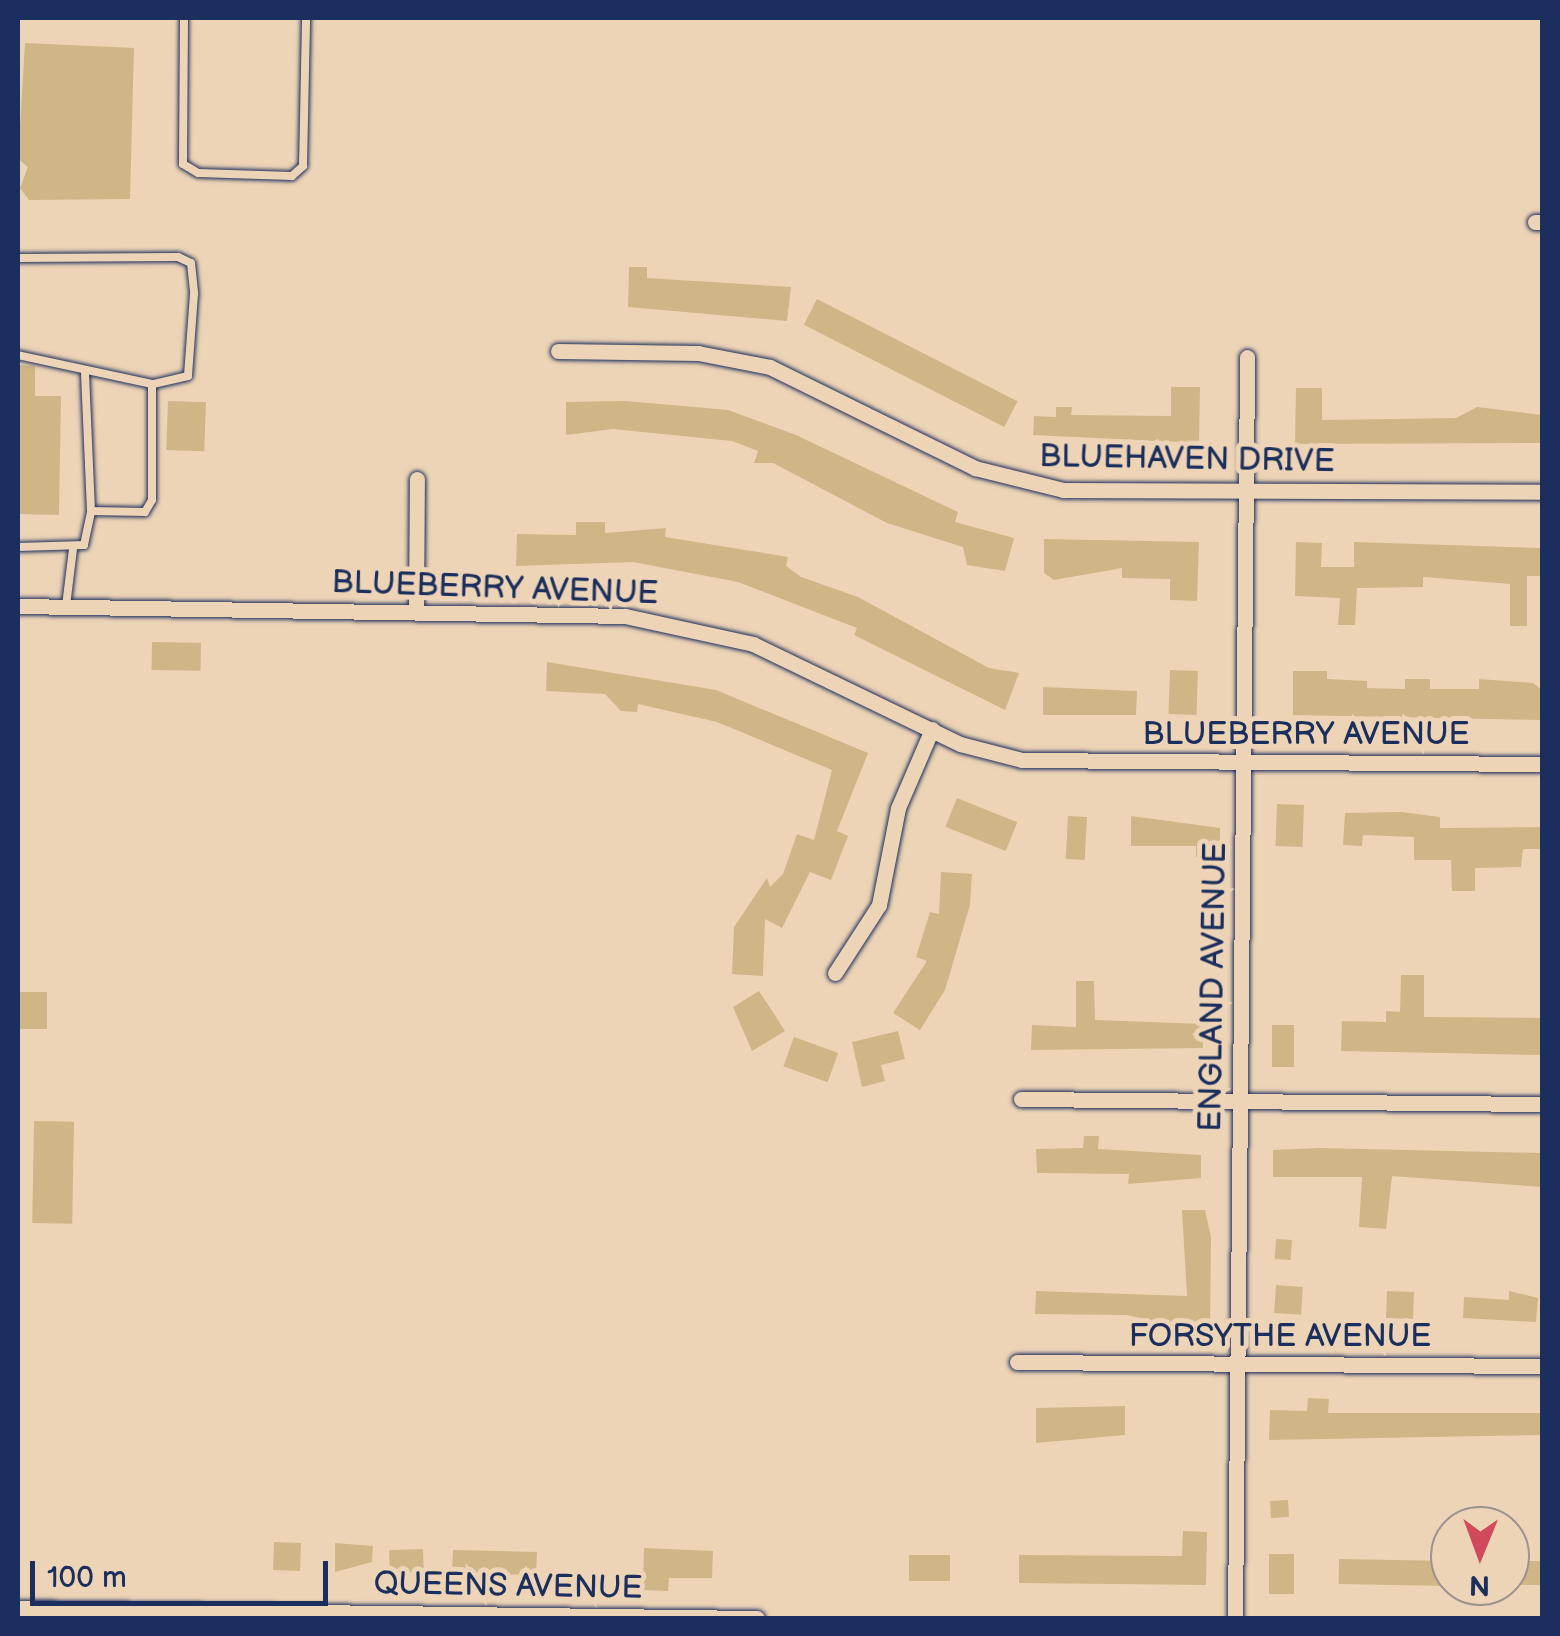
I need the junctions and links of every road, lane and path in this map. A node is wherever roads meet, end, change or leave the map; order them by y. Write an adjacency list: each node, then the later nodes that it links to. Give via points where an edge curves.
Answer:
1 (184, 18): 2 (lane, via 183,164 198,174 292,176 304,166)
2 (306, 18)
3 (18, 258): 8 (lane, via 191,262 192,370)
4 (558, 351): 10 (street, BLUEHAVEN DRIVE, via 698,353 770,367 1020,483)
5 (18, 355): 7 (lane, via 60,358)
6 (1247, 357): 10 (street, ENGLAND AVENUE)
7 (85, 374): 8 (lane); 12 (lane)
8 (152, 384): 12 (lane, via 152,500 145,512)
9 (417, 478): 17 (street)
10 (1246, 490): 11 (street, BLUEHAVEN DRIVE); 19 (street, ENGLAND AVENUE)
11 (1542, 492)
12 (91, 512): 14 (lane, via 84,544)
13 (18, 547): 14 (lane)
14 (73, 549): 16 (lane)
15 (18, 606): 16 (street, BLUEBERRY AVENUE)
16 (66, 606): 17 (street, BLUEBERRY AVENUE)
17 (416, 611): 18 (street, BLUEBERRY AVENUE, via 625,616 704,629 794,660)
18 (932, 729): 19 (street, BLUEBERRY AVENUE, via 1022,760); 21 (street, via 898,808 879,905)
19 (1244, 762): 20 (street, BLUEBERRY AVENUE); 23 (street, ENGLAND AVENUE)
20 (1542, 764)
21 (835, 973)
22 (1021, 1099): 23 (street)
23 (1240, 1100): 24 (street); 26 (street, ENGLAND AVENUE)
24 (1542, 1104)
25 (1017, 1362): 26 (street, FORSYTHE AVENUE)
26 (1237, 1364): 27 (street, FORSYTHE AVENUE); 30 (street, ENGLAND AVENUE)
27 (1542, 1366)
28 (18, 1608): 29 (street, QUEENS AVENUE)
29 (757, 1618)
30 (1235, 1618)

